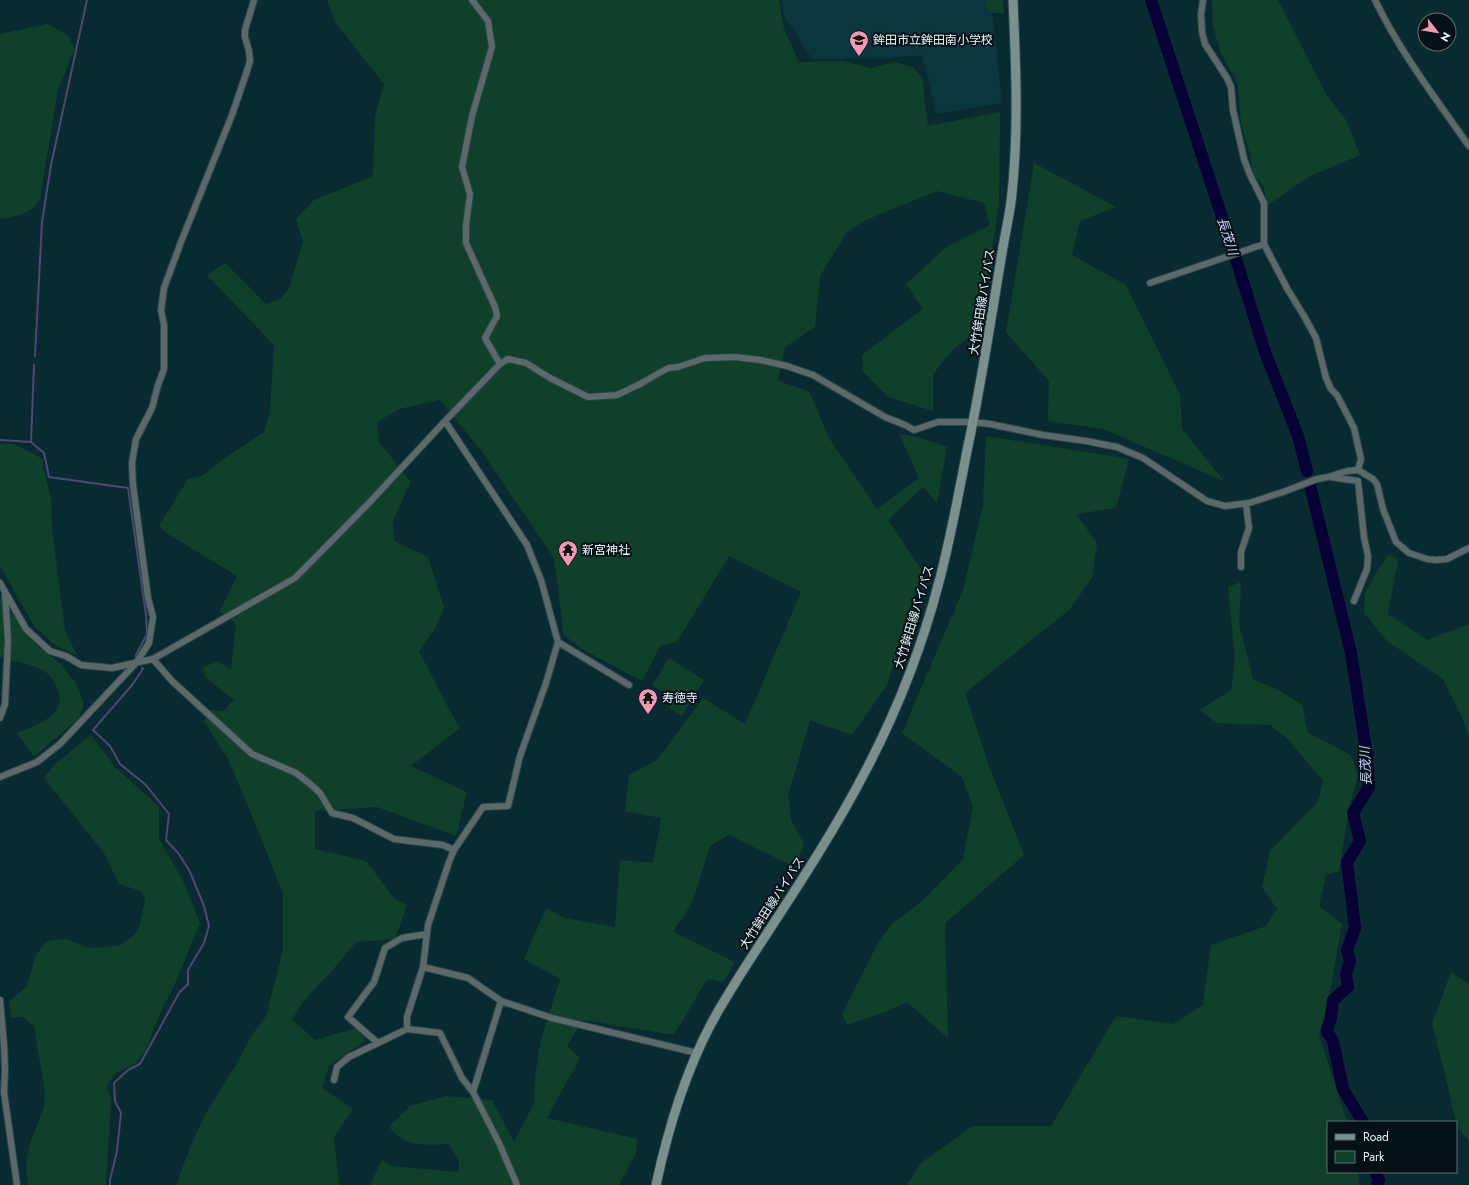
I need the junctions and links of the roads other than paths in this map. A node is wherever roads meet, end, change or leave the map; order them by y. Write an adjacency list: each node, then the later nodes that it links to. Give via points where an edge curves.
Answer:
1 (254, 0): 22 (street, via 245,30 250,61 247,71 164,288 164,369 152,408 136,439 133,453 133,485 148,598 153,617 149,643)
2 (472, 0): 9 (street, via 488,21 492,46 472,116 462,167 470,194 466,243 495,307 496,316 485,338)
3 (1013, 0): 11 (main road, 大竹鉾田線バイパス, via 1015,138 1011,201)
4 (1203, 0): 7 (street, via 1201,14 1205,44 1231,87 1233,110 1244,158 1264,203)
5 (1375, 0): 6 (street, via 1401,48)
6 (1469, 146)
7 (1264, 244): 8 (street); 12 (street, via 1316,338 1326,378 1354,428 1361,459)
8 (1150, 283)
9 (500, 364): 10 (street); 11 (street, via 508,359 526,363 588,396 616,395 668,368 706,358 735,357 760,360 813,375 885,417 914,430 938,422)
10 (445, 421): 20 (street, via 527,545 541,580); 21 (street, via 295,578)
11 (973, 422): 14 (street, via 1117,447 1143,458 1207,501 1225,506); 33 (main road, 大竹鉾田線バイパス, via 938,585 912,667 895,708 870,762 828,839 726,998)
12 (1358, 470): 13 (street); 15 (street, via 1377,484 1383,509 1396,542 1409,553 1427,559 1447,559)
13 (1328, 477): 14 (street); 19 (street, via 1358,481 1367,569)
14 (1246, 504): 16 (street, via 1249,528 1241,552)
15 (1469, 548)
16 (1241, 567)
17 (0, 583): 18 (street)
18 (5, 591): 22 (street, via 26,629 50,651 66,656 81,665 112,668); 24 (street, via 8,640 5,704)
19 (1354, 601)
20 (558, 642): 23 (street); 26 (street, via 520,756 508,806 483,807)
21 (153, 658): 22 (street); 26 (street, via 172,682 252,754 296,773 320,793 332,813 353,818 394,839 443,845)
22 (136, 663): 25 (street, via 60,744 37,762)
23 (629, 685)
24 (0, 718)
25 (0, 777)
26 (454, 850): 27 (street)
27 (427, 934): 28 (street); 32 (street, via 402,938 385,948 374,982 348,1017)
28 (423, 966): 30 (street, via 468,978); 31 (street, via 407,1017)
29 (0, 1000): 36 (street, via 5,1051 4,1092)
30 (501, 1001): 33 (street, via 552,1018); 35 (street)
31 (407, 1029): 32 (street); 35 (street, via 440,1033 462,1078)
32 (378, 1043): 34 (street, via 349,1057 337,1067)
33 (697, 1052): 38 (main road, 大竹鉾田線バイパス, via 667,1134)
34 (334, 1080)
35 (473, 1092): 37 (street)
36 (17, 1185)
37 (517, 1185)
38 (656, 1185)

